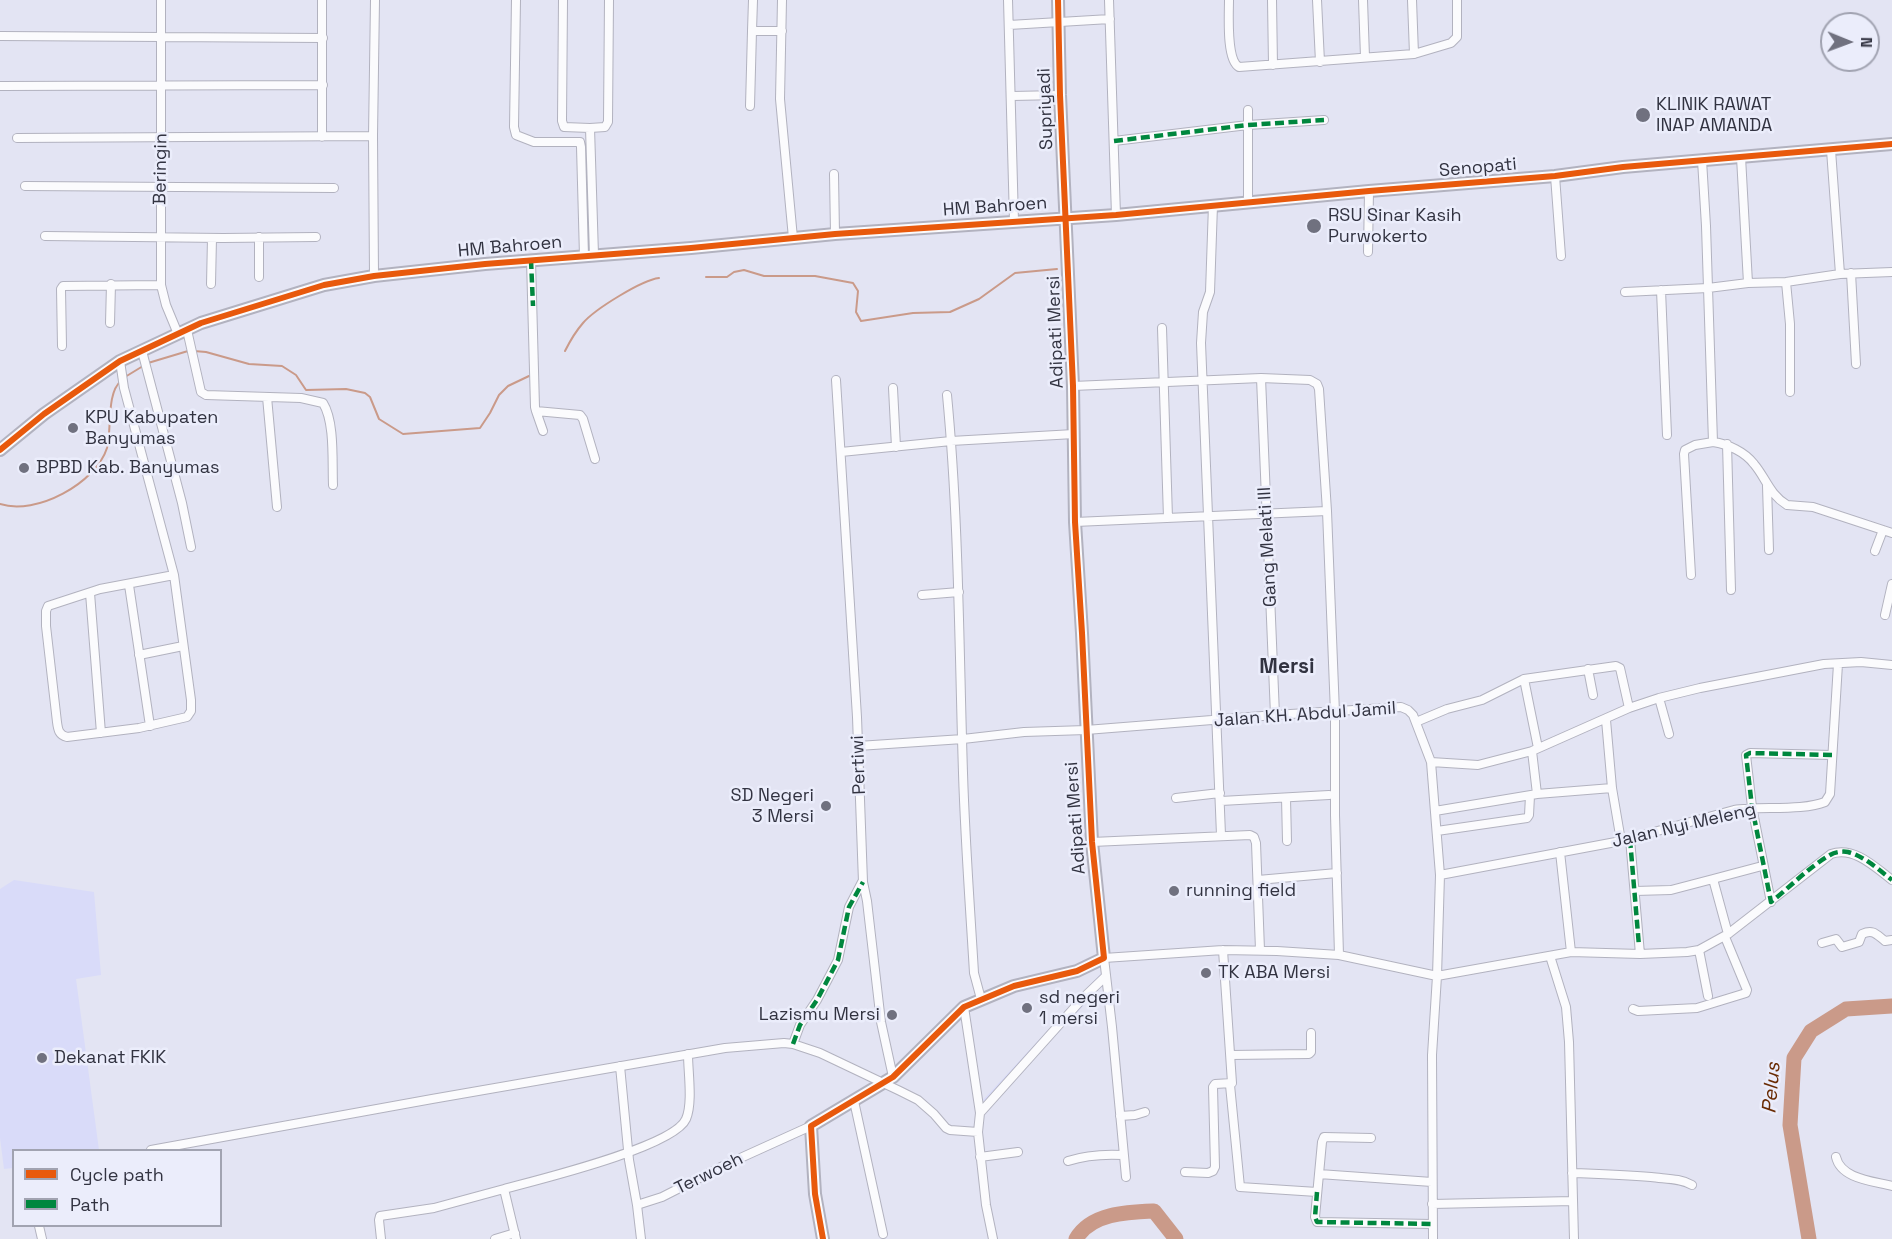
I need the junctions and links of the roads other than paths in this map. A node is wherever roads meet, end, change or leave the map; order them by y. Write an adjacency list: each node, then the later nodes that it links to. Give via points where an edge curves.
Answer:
1 (161, 0): 24 (street, Beringin)
2 (322, 0): 25 (street)
3 (375, 0): 40 (street)
4 (516, 0): 68 (street, via 515,131 518,137 534,142 580,143)
5 (563, 0): 39 (street, via 563,126)
6 (609, 0): 39 (street, via 608,122 605,127)
7 (753, 0): 21 (street)
8 (782, 0): 22 (street)
9 (1008, 0): 20 (street)
10 (1059, 0): 19 (street, Supriyadi)
11 (1109, 0): 18 (street)
12 (1229, 0): 29 (street, via 1230,48 1235,66)
13 (1272, 0): 29 (street)
14 (1317, 0): 28 (street)
15 (1364, 0): 27 (street)
16 (1412, 0): 26 (street)
17 (1457, 0): 26 (street, via 1456,39)
18 (1110, 19): 19 (street); 44 (street)
19 (1059, 22): 20 (street); 33 (street, Supriyadi)
20 (1009, 25): 34 (street)
21 (752, 31): 22 (street); 35 (street)
22 (782, 31): 66 (street, via 780,99)
23 (0, 36): 24 (street)
24 (161, 38): 25 (street); 32 (street, Beringin)
25 (323, 38): 30 (street)
26 (1414, 54): 27 (street)
27 (1365, 57): 28 (street)
28 (1320, 62): 29 (street)
29 (1274, 65)
30 (323, 85): 32 (street); 41 (street)
31 (0, 86): 32 (street)
32 (161, 86): 43 (street, Beringin)
33 (1060, 95): 34 (street); 58 (street, Supriyadi)
34 (1012, 96): 59 (street)
35 (750, 106)
36 (1248, 110): 38 (street)
37 (1324, 120): 38 (street)
38 (1248, 125): 44 (street); 55 (street)
39 (590, 128): 68 (street)
40 (373, 136): 41 (street); 74 (street)
41 (322, 137): 43 (street)
42 (17, 138): 43 (street)
43 (161, 138): 52 (street, Beringin)
44 (1114, 141): 57 (street)
45 (1892, 144): 46 (street, Senopati)
46 (1831, 150): 47 (street, Senopati); 73 (street)
47 (1741, 157): 48 (street, Senopati); 79 (street)
48 (1702, 160): 50 (street, Senopati); 81 (street)
49 (834, 174): 60 (street)
50 (1556, 176): 54 (street, Senopati); 69 (street)
51 (25, 186): 52 (street)
52 (160, 188): 53 (street); 62 (street, Beringin)
53 (334, 188)
54 (1369, 191): 55 (street, Senopati); 67 (street)
55 (1248, 202): 56 (street, Senopati)
56 (1213, 205): 57 (street, Senopati); 93 (street, via 1210,292 1202,319)
57 (1116, 215): 58 (street, Senopati)
58 (1066, 217): 59 (street, HM Bahroen); 95 (street, Adipati Mersi)
59 (1014, 221): 60 (street, HM Bahroen)
60 (835, 234): 66 (street, HM Bahroen)
61 (45, 236): 62 (street)
62 (160, 237): 65 (street); 80 (street, Beringin)
63 (259, 237): 64 (street); 65 (street); 75 (street)
64 (316, 237)
65 (212, 238): 78 (street)
66 (793, 238): 68 (street, HM Bahroen)
67 (1368, 252)
68 (589, 256): 70 (street, HM Bahroen)
69 (1561, 256)
70 (531, 260): 74 (street, HM Bahroen); 100 (street)
71 (1892, 272): 72 (street)
72 (1851, 273): 73 (street); 89 (street)
73 (1840, 274): 76 (street)
74 (374, 276): 86 (street, HM Bahroen, via 324,285 212,319)
75 (259, 277)
76 (1786, 282): 79 (street); 97 (street)
77 (111, 284): 80 (street); 84 (street); 87 (street, via 62,287)
78 (211, 284)
79 (1748, 284): 81 (street)
80 (161, 285): 86 (street, Beringin, via 166,305)
81 (1708, 288): 82 (street); 105 (street)
82 (1661, 290): 83 (street); 103 (street)
83 (1625, 292)
84 (110, 323)
85 (1162, 328): 94 (street)
86 (184, 334): 88 (street, HM Bahroen); 99 (street, Beringin, via 201,392 206,396)
87 (62, 346)
88 (143, 355): 90 (street, HM Bahroen); 121 (street)
89 (1856, 364)
90 (121, 365): 108 (street, HM Bahroen, via 44,414); 124 (street)
91 (1261, 378): 93 (street); 114 (street, via 1310,380 1317,384); 115 (street, Gang Melati III)
92 (836, 380): 109 (street, Pertiwi)
93 (1202, 380): 94 (street); 116 (street)
94 (1163, 381): 95 (street); 117 (street)
95 (1073, 386): 102 (street, Adipati Mersi)
96 (893, 388): 107 (street)
97 (1790, 392)
98 (947, 395): 104 (street)
99 (267, 397): 111 (street, via 323,403 329,424); 113 (street)
100 (536, 411): 101 (street); 110 (street, via 580,415)
101 (543, 431)
102 (1074, 434): 104 (street); 118 (street, Adipati Mersi)
103 (1667, 435)
104 (951, 441): 107 (street); 130 (street)
105 (1713, 442): 106 (street); 125 (street, via 1695,445 1684,454)
106 (1727, 444): 112 (street, via 1753,462); 128 (street)
107 (896, 447): 109 (street)
108 (0, 450)
109 (841, 452): 152 (street, Pertiwi)
110 (595, 459)
111 (333, 485)
112 (1767, 486): 119 (street, via 1786,505 1813,507); 122 (street)
113 (277, 507)
114 (1327, 511): 115 (street); 142 (street)
115 (1266, 513): 116 (street); 143 (street, Gang Melati III)
116 (1208, 516): 117 (street); 144 (street)
117 (1168, 518): 118 (street)
118 (1075, 522): 148 (street, Adipati Mersi)
119 (1883, 530): 120 (street); 123 (street)
120 (1892, 533)
121 (191, 547)
122 (1768, 550)
123 (1875, 552)
124 (174, 575): 127 (street); 133 (street)
125 (1691, 575)
126 (1892, 584): 132 (street)
127 (129, 585): 129 (street); 134 (street)
128 (1731, 590)
129 (90, 592): 149 (street); 149 (street, via 48,606 46,626 59,731 68,737)
130 (959, 592): 131 (street); 151 (street)
131 (922, 595)
132 (1885, 615)
133 (183, 646): 134 (street); 147 (street, via 191,711 187,717)
134 (139, 655): 147 (street)
135 (1838, 663): 136 (street); 140 (street); 154 (street, Jalan Nyi Meleng)
136 (1892, 665)
137 (1588, 669): 138 (street); 139 (street); 141 (street, via 1618,667)
138 (1524, 679): 146 (street, via 1482,700); 153 (street)
139 (1593, 695)
140 (1659, 698): 141 (street); 150 (street)
141 (1629, 708): 145 (street)
142 (1335, 712): 143 (street, Jalan KH. Abdul Jamil); 146 (street, Jalan KH. Abdul Jamil, via 1401,707); 171 (street)
143 (1275, 715): 144 (street, Jalan KH. Abdul Jamil)
144 (1217, 720): 148 (street, Jalan KH. Abdul Jamil); 159 (street)
145 (1606, 720): 153 (street); 156 (street)
146 (1416, 722): 155 (street, Jalan KH. Abdul Jamil)
147 (150, 726): 149 (street)
148 (1086, 730): 151 (street, Jalan KH. Abdul Jamil); 168 (street, Adipati Mersi)
149 (101, 733)
150 (1670, 734)
151 (963, 739): 152 (street, Jalan KH. Abdul Jamil); 192 (street, via 976,984)
152 (858, 746): 176 (street, Pertiwi)
153 (1535, 750): 155 (street, via 1478,765); 158 (street)
154 (1832, 755): 162 (street, Jalan Nyi Meleng, via 1830,794 1825,802 1814,806); 162 (street, via 1748,753)
155 (1431, 762): 163 (street, Jalan KH. Abdul Jamil)
156 (1612, 788): 158 (street); 166 (street)
157 (1329, 795): 161 (street)
158 (1533, 795): 163 (street); 164 (street, via 1527,818)
159 (1221, 797): 160 (street); 161 (street); 165 (street)
160 (1176, 798)
161 (1286, 798): 167 (street)
162 (1752, 807): 166 (street, Jalan Nyi Meleng); 170 (street)
163 (1435, 811): 164 (street, Jalan KH. Abdul Jamil)
164 (1437, 831): 172 (street, Jalan KH. Abdul Jamil)
165 (1221, 835): 168 (street); 174 (street, via 1254,837)
166 (1626, 840): 169 (street, Jalan Nyi Meleng); 177 (street)
167 (1287, 841)
168 (1092, 842): 188 (street, Adipati Mersi)
169 (1560, 852): 172 (street, Jalan Nyi Meleng); 183 (street)
170 (1762, 866): 173 (street); 178 (street)
171 (1337, 873): 174 (street); 187 (street)
172 (1440, 875): 190 (street, Jalan KH. Abdul Jamil)
173 (1713, 879): 177 (street, via 1671,890); 179 (street)
174 (1258, 880): 182 (street)
175 (1892, 880): 178 (street, via 1859,857 1838,852)
176 (863, 882): 197 (street, via 849,907 838,960 805,1015); 201 (street, Pertiwi, via 881,1022)
177 (1635, 891): 185 (street)
178 (1769, 895): 179 (street)
179 (1726, 931): 186 (street); 195 (street, via 1746,993 1697,1008)
180 (1892, 940): 181 (street, via 1885,941 1870,931 1851,946 1842,947 1836,939)
181 (1822, 942)
182 (1260, 945): 184 (street); 187 (street)
183 (1570, 947): 185 (street); 189 (street)
184 (1222, 950): 188 (street); 199 (street)
185 (1640, 950): 186 (street)
186 (1699, 950): 193 (street)
187 (1339, 953): 190 (street)
188 (1103, 956): 191 (street); 192 (street, via 1077,971)
189 (1550, 956): 190 (street); 219 (street, via 1566,1006)
190 (1437, 971): 222 (street, Jalan KH. Abdul Jamil, via 1432,1055)
191 (1106, 976): 206 (street); 207 (street)
192 (980, 996): 194 (street)
193 (1708, 996)
194 (964, 1007): 201 (street); 206 (street)
195 (1633, 1009)
196 (1311, 1033): 199 (street, via 1309,1054)
197 (793, 1044): 198 (street); 202 (street, via 850,1066)
198 (688, 1054): 200 (street); 214 (street, via 684,1122)
199 (1231, 1055): 203 (street)
200 (620, 1066): 211 (street); 214 (street)
201 (892, 1072): 202 (street)
202 (883, 1084): 204 (street); 209 (street, via 918,1100 946,1128)
203 (1230, 1085): 218 (street, via 1213,1087 1213,1171); 226 (street, via 1240,1187)
204 (854, 1101): 208 (street); 231 (street)
205 (1145, 1112): 207 (street)
206 (980, 1113): 209 (street)
207 (1120, 1116): 213 (street)
208 (811, 1126): 228 (street, Terwoeh, via 662,1197); 236 (street, via 815,1194)
209 (978, 1132): 215 (street)
210 (1371, 1138): 220 (street, via 1324,1137)
211 (157, 1149)
212 (1018, 1152): 215 (street)
213 (1123, 1155): 217 (street, via 1104,1154); 221 (street)
214 (629, 1157): 225 (street); 228 (street)
215 (980, 1157): 237 (street)
216 (1836, 1157): 224 (street, via 1846,1173)
217 (1068, 1161)
218 (1185, 1172)
219 (1572, 1173): 223 (street, via 1669,1179); 227 (street)
220 (1319, 1174): 222 (street); 226 (street)
221 (1126, 1177)
222 (1432, 1182): 229 (street, Jalan KH. Abdul Jamil)
223 (1692, 1185)
224 (1892, 1186)
225 (504, 1189): 232 (street); 233 (street, via 434,1208 380,1216)
226 (1317, 1192): 230 (street, via 1317,1222)
227 (1573, 1201): 229 (street); 239 (street)
228 (637, 1204): 235 (street)
229 (1432, 1204): 230 (street, Jalan KH. Abdul Jamil)
230 (1432, 1224): 238 (street, Jalan KH. Abdul Jamil)
231 (883, 1234)
232 (515, 1236): 234 (street)
233 (381, 1239)
234 (495, 1239)
235 (641, 1239)
236 (823, 1239)
237 (993, 1239)
238 (1433, 1239)
239 (1574, 1239)

